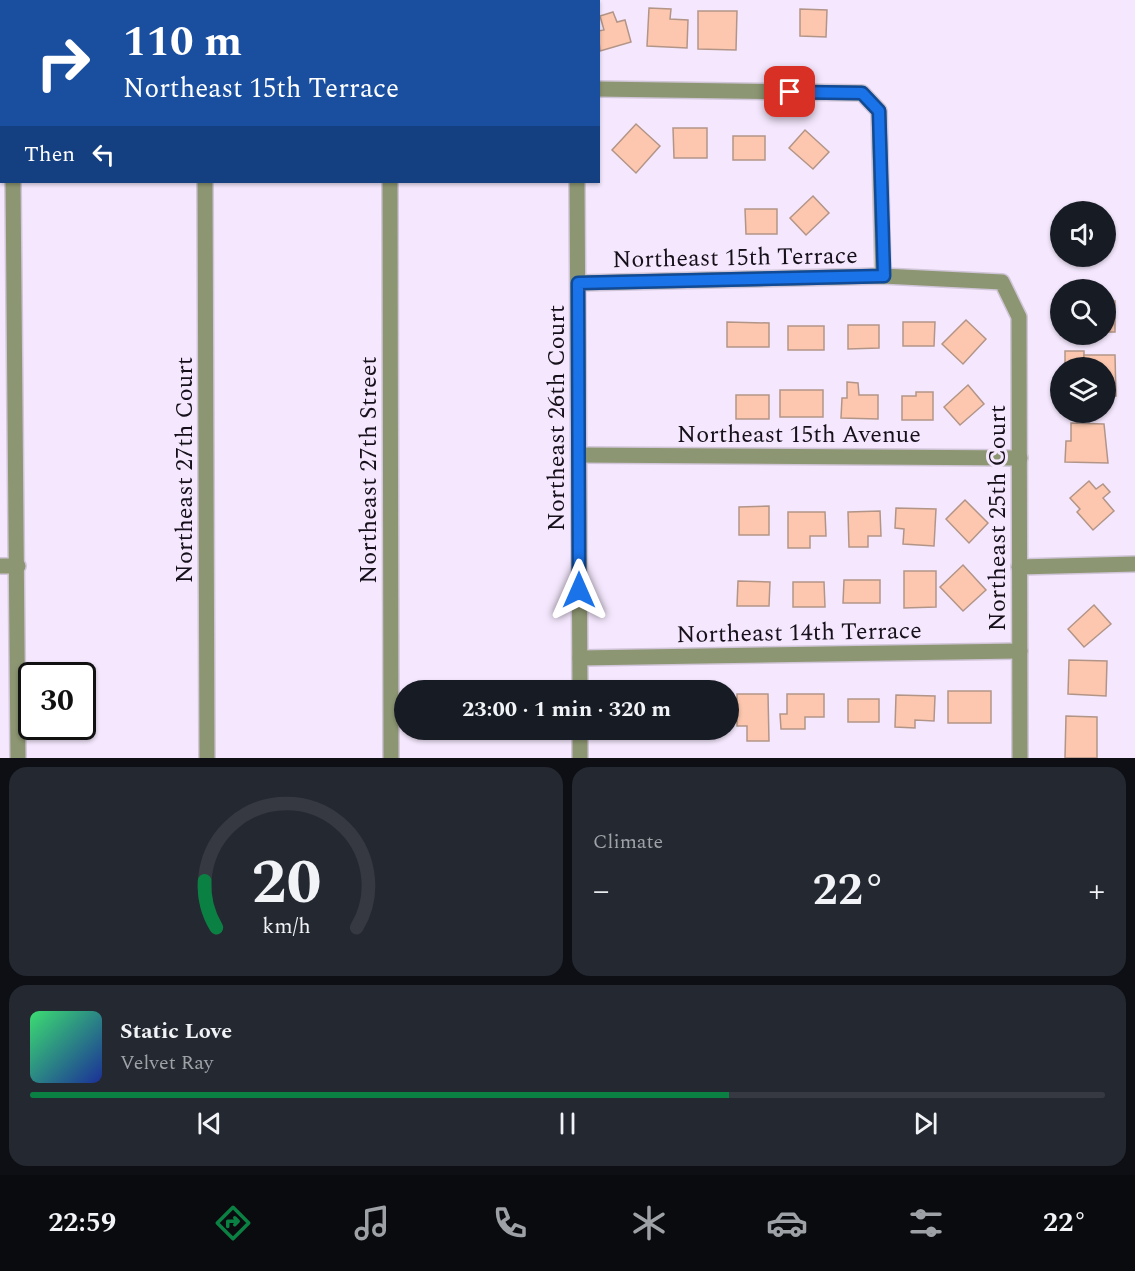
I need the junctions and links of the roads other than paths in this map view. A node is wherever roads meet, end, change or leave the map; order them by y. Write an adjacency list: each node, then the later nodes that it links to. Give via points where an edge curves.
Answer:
1 (600, 89): 6 (street, via 862,93 879,111)
2 (13, 183): 13 (street)
3 (205, 183): 20 (street, Northeast 27th Court)
4 (390, 183): 21 (street, Northeast 27th Street)
5 (577, 183): 8 (street, Northeast 26th Court)
6 (884, 276): 7 (street, Northeast 15th Terrace); 8 (street, Northeast 15th Terrace)
7 (1002, 282): 10 (street, Northeast 25th Court, via 1020,317)
8 (578, 283): 9 (street, Northeast 26th Court)
9 (579, 455): 10 (street, Northeast 15th Avenue); 16 (street, Northeast 26th Court)
10 (1020, 458): 14 (street, Northeast 25th Court)
11 (1135, 564): 14 (street)
12 (0, 566): 13 (street)
13 (18, 566): 19 (street)
14 (1019, 567): 15 (street, Northeast 25th Court)
15 (1020, 651): 16 (street, Northeast 14th Terrace); 23 (street, Northeast 25th Court)
16 (580, 658): 17 (street, Northeast 26th Court)
17 (580, 680)
18 (580, 740): 22 (street)
19 (18, 758)
20 (207, 758)
21 (392, 758)
22 (580, 758)
23 (1020, 758)

